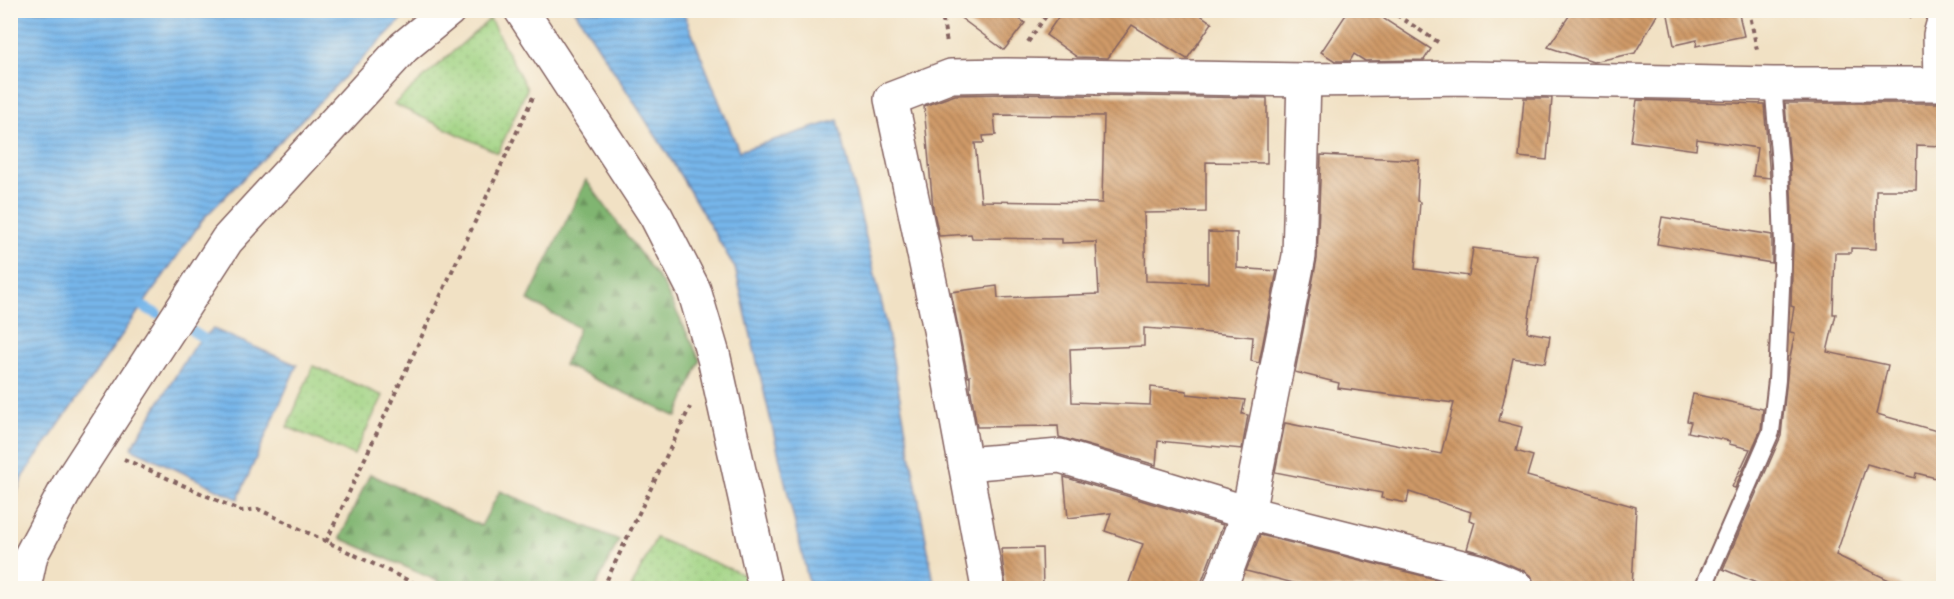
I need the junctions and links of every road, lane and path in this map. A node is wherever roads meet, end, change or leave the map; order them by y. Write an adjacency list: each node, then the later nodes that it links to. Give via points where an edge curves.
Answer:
1 (449, 10): 15 (street, via 404,47 227,240 70,482 31,555)
2 (521, 10): 10 (street, via 656,216 694,290)
3 (1389, 10): 5 (path, via 1456,54)
4 (1944, 21): 8 (street, via 1940,35)
5 (1470, 78): 6 (street); 7 (street)
6 (1304, 80): 12 (street, via 951,76 891,99); 13 (street, via 1299,255)
7 (1773, 84): 8 (street); 22 (lane, via 1784,243 1771,432)
8 (1942, 84)
9 (534, 95): 14 (path)
10 (714, 358): 17 (path); 18 (street)
11 (124, 459): 14 (path, via 241,511 258,509)
12 (965, 464): 13 (street, via 1060,456); 19 (street)
13 (1248, 513): 20 (street); 21 (street, via 1478,571)
14 (326, 542): 16 (path)
15 (24, 588)
16 (424, 588)
17 (603, 588)
18 (765, 588)
19 (988, 588)
20 (1220, 588)
21 (1517, 588)
22 (1703, 588)

